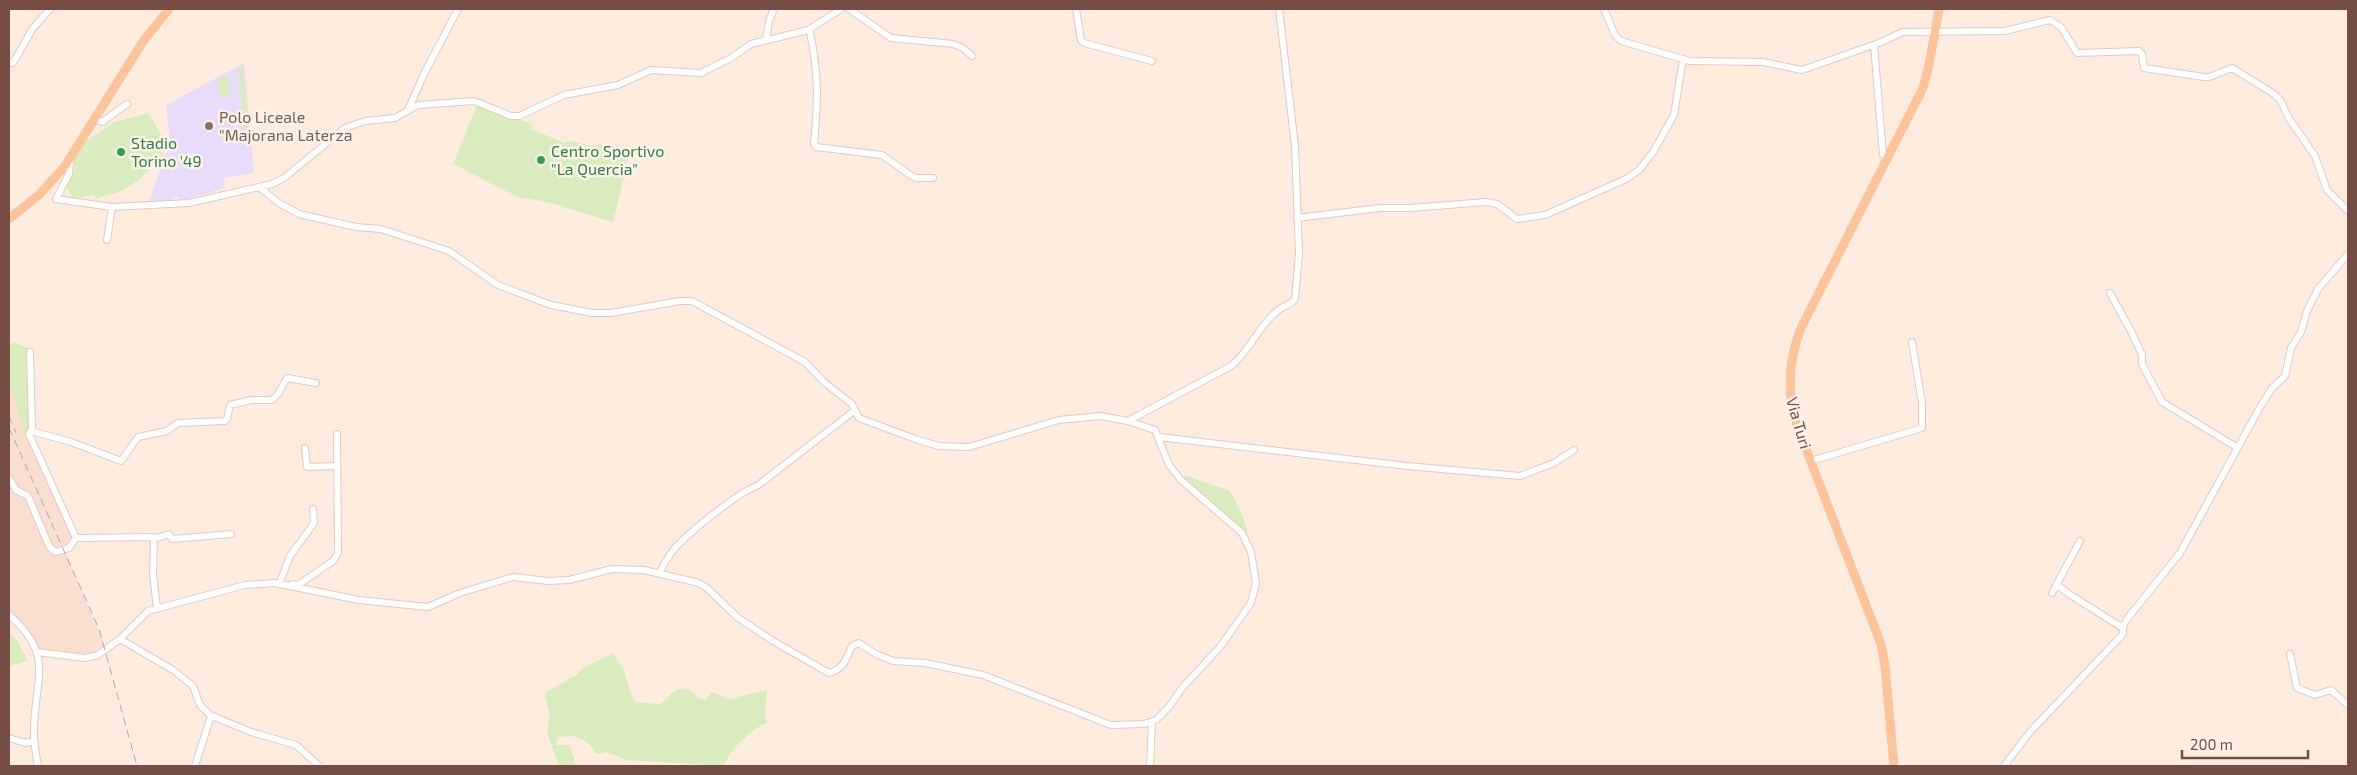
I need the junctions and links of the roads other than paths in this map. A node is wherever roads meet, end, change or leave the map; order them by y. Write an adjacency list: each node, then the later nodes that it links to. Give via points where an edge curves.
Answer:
1 (50, 9): 18 (street, via 33,28 13,63)
2 (169, 9): 21 (main road, via 144,40)
3 (458, 9): 20 (street, via 424,72)
4 (774, 9): 13 (street)
5 (841, 9): 11 (street)
6 (849, 9): 15 (street, via 891,38 936,41 958,46)
7 (1076, 9): 17 (street, via 1084,44)
8 (1279, 9): 28 (street, via 1294,128)
9 (1604, 9): 16 (street, via 1621,41)
10 (1939, 9): 12 (main road, Via Turi)
11 (808, 30): 13 (street); 24 (street, via 818,87 816,147 882,155 916,178)
12 (1935, 31): 14 (street, via 1900,33); 23 (main road, Via Turi, via 1923,88); 27 (street, via 2005,31 2050,20 2061,27 2078,53 2139,51 2144,68 2204,77 2229,68 2235,70 2281,101 2315,156 2328,190)
13 (766, 40): 20 (street, via 751,44 732,58 701,73 651,70 618,85 564,95 519,116 511,116 474,101 422,104)
14 (1874, 44): 16 (street, via 1802,70 1763,62); 23 (street, via 1883,155)
15 (972, 56)
16 (1683, 59): 28 (street, via 1674,115 1644,164 1626,179 1546,215 1517,219 1497,204 1486,202)
17 (1152, 60)
18 (9, 62)
19 (127, 104): 21 (street, via 102,122)
20 (408, 110): 25 (street, via 395,118 365,121 345,128 290,174)
21 (95, 120): 22 (main road)
22 (70, 159): 26 (street, via 69,174 56,199); 29 (main road, via 40,194)
23 (1887, 159): 44 (main road, Via Turi, via 1805,320 1794,350 1790,400)
24 (933, 178)
25 (259, 187): 26 (street, via 190,204); 36 (street, via 299,214 356,227 381,229 449,251 498,285 551,305 611,313 692,301 804,362 852,404)
26 (112, 207): 30 (street)
27 (2348, 211)
28 (1297, 218): 37 (street, via 1297,292 1293,302 1276,312 1231,366)
29 (9, 219)
30 (107, 240)
31 (2348, 254): 42 (street, via 2318,289 2293,344 2285,376 2269,392)
32 (2110, 292): 42 (street, via 2162,402)
33 (1912, 342): 44 (street, via 1922,402 1922,428)
34 (30, 352): 38 (street)
35 (316, 383): 38 (street, via 287,378 272,400 230,405 225,421 178,422 167,431 138,437 121,461 72,442)
36 (854, 411): 37 (street, via 859,418 875,426 918,440 957,447 969,447 1059,420 1100,416); 52 (street, via 675,548)
37 (1128, 421): 40 (street, via 1155,430)
38 (31, 431): 49 (street, via 30,439)
39 (337, 434): 45 (street)
40 (1159, 437): 43 (street, via 1520,476 1554,463); 64 (street, via 1168,465 1180,480 1242,533 1253,559 1256,583 1251,603 1220,647 1169,707)
41 (305, 448): 45 (street, via 307,467)
42 (2238, 448): 58 (street, via 2180,553 2127,619)
43 (1574, 450)
44 (1811, 461): 71 (main road, Via Turi, via 1881,644)
45 (337, 466): 53 (street, via 336,558 298,585)
46 (9, 478): 49 (street, via 16,490 28,496 49,546 55,552 69,548)
47 (313, 509): 53 (street, via 314,523 290,556)
48 (231, 534): 50 (street, via 183,540 172,539 169,534)
49 (76, 538): 50 (street)
50 (154, 538): 56 (street, via 153,574)
51 (2080, 541): 54 (street)
52 (659, 573): 53 (street, via 612,569 569,580 513,577 460,593 428,607 359,600); 64 (street, via 708,588 737,617 829,673 838,671 852,646 860,643 894,661 925,663 983,675 1111,725)
53 (277, 583): 56 (street, via 245,585)
54 (2058, 585): 55 (street); 58 (street)
55 (2052, 593)
56 (157, 609): 59 (street, via 148,611)
57 (9, 616): 60 (street, via 26,632)
58 (2124, 628): 72 (street, via 2123,634 2030,732)
59 (120, 639): 60 (street, via 92,656); 63 (street, via 173,670 193,686 200,705)
60 (37, 652): 66 (street, via 40,667)
61 (2290, 654): 62 (street, via 2297,688 2315,695 2331,690)
62 (2348, 705)
63 (211, 716): 68 (street); 69 (street, via 296,745)
64 (1152, 722): 70 (street)
65 (9, 738): 66 (street, via 25,743)
66 (34, 741): 67 (street)
67 (38, 766)
68 (195, 766)
69 (319, 766)
70 (1150, 766)
71 (1894, 766)
72 (2004, 766)

